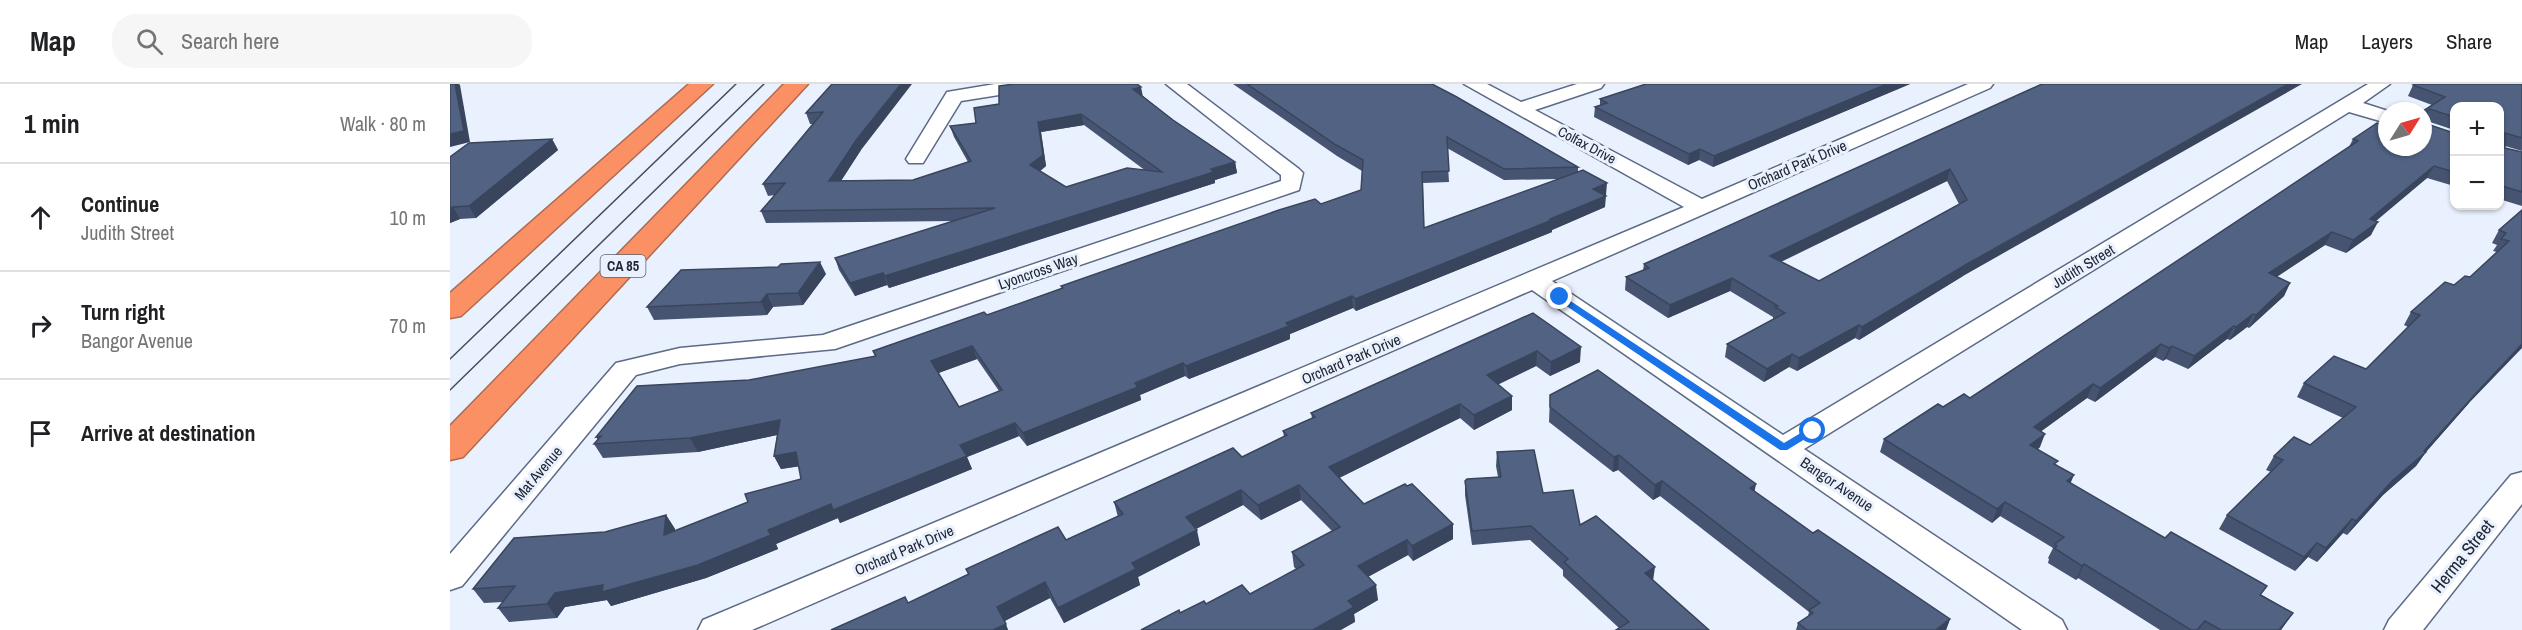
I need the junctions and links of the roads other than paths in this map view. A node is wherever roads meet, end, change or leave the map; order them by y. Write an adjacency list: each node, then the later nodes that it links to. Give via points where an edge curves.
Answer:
1 (702, 84): 15 (highway)
2 (797, 84): 17 (highway, CA 85)
3 (1030, 84): 12 (street, via 954,96)
4 (1175, 84): 16 (street, Lyoncross Way, via 1292,173 1291,185 826,343 680,356)
5 (1473, 84): 10 (street, Colfax Drive)
6 (1595, 84): 10 (street)
7 (1984, 84): 13 (street, Orchard Park Drive)
8 (2381, 84): 9 (street, Judith Street)
9 (2348, 105): 11 (street); 18 (street, Judith Street)
10 (1519, 109): 13 (street, Colfax Drive)
11 (2378, 114)
12 (916, 159)
13 (1701, 207): 14 (street, Orchard Park Drive)
14 (1534, 280): 18 (street, Bangor Avenue); 21 (street, Orchard Park Drive)
15 (450, 309)
16 (626, 369): 20 (street, Mat Avenue)
17 (450, 448)
18 (1784, 448): 22 (street, Bangor Avenue)
19 (2522, 483): 23 (street, Herma Street)
20 (450, 577)
21 (716, 630)
22 (2049, 630)
23 (2402, 630)

